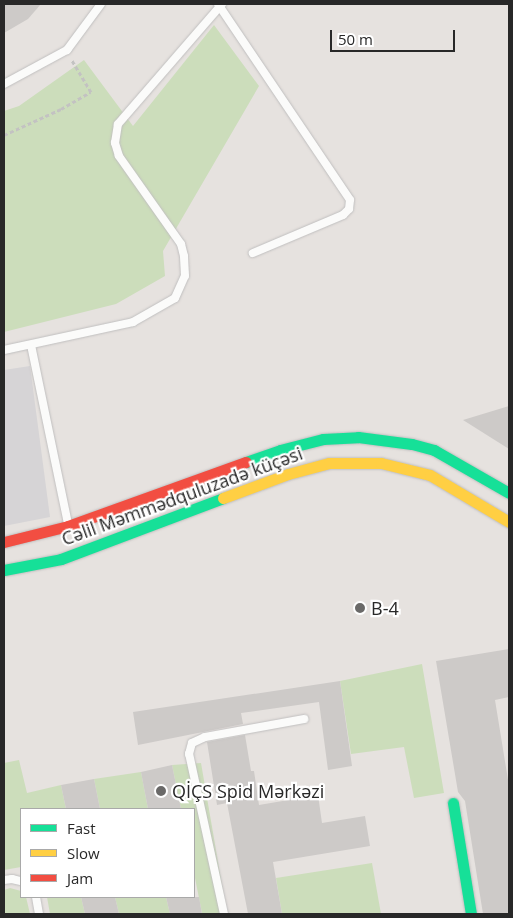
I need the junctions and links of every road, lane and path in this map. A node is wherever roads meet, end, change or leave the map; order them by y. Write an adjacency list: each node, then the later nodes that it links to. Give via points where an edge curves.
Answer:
1 (101, 4): 3 (lane)
2 (220, 4): 6 (lane, via 350,200 349,209 343,215); 7 (lane, via 118,124 115,143 119,156 181,244 185,276 175,298 133,322)
3 (67, 50): 4 (lane); 5 (path, via 91,92)
4 (4, 84)
5 (4, 135)
6 (253, 253)
7 (31, 345): 8 (lane); 11 (lane)
8 (4, 350)
9 (509, 493): 11 (main road, Cəlil Məmmədquluzadə küçəsi, via 434,450 358,436 323,439 280,450)
10 (509, 522): 13 (main road, Cəlil Məmmədquluzadə küçəsi, via 430,475 381,463 329,463 288,474 61,559)
11 (68, 526): 12 (main road, Cəlil Məmmədquluzadə küçəsi)
12 (4, 542)
13 (4, 570)
14 (304, 719): 20 (lane, via 205,737 192,743 189,754)
15 (453, 803): 21 (main road)
16 (4, 880): 17 (lane)
17 (20, 881)
18 (36, 898): 19 (lane)
19 (39, 914)
20 (224, 914)
21 (470, 914)

